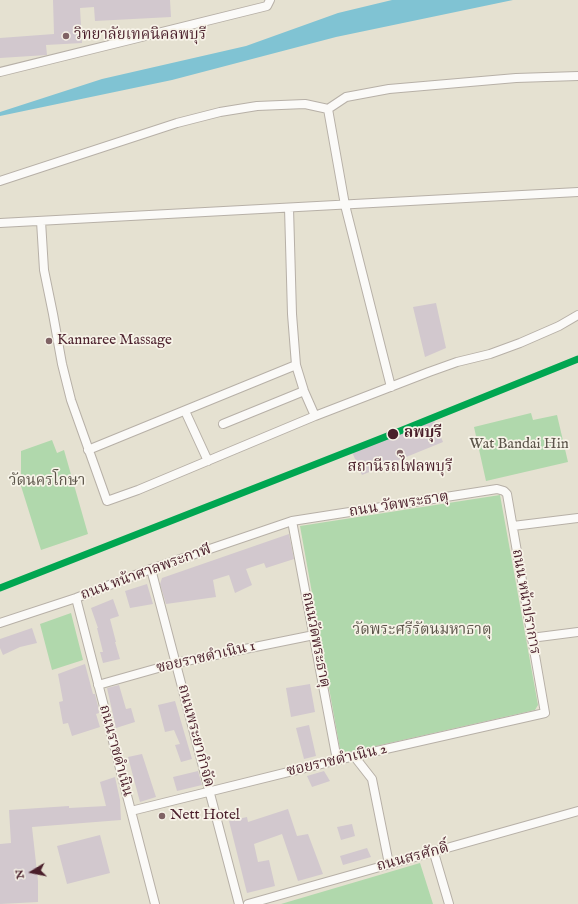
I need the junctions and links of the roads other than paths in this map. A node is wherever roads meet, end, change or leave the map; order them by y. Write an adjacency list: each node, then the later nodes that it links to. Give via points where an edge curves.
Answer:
1 (270, 0): 2 (street, via 267,6)
2 (0, 72)
3 (578, 76): 4 (street, via 516,78 389,89 346,97)
4 (328, 109): 5 (street, via 305,104 257,106 220,112); 7 (street)
5 (0, 180)
6 (578, 192): 7 (street)
7 (345, 205): 8 (street); 13 (street)
8 (289, 208): 9 (street); 12 (street)
9 (41, 221): 10 (street); 18 (street, via 44,270 62,364)
10 (0, 223)
11 (578, 314): 13 (street, via 559,326 514,345 457,362)
12 (296, 365): 14 (street); 15 (street)
13 (391, 387): 16 (street)
14 (304, 391): 16 (street); 17 (street)
15 (185, 411): 18 (street); 19 (street)
16 (315, 416): 19 (street)
17 (223, 424)
18 (88, 450): 19 (street, via 107,501)
19 (208, 461)
20 (504, 491): 22 (street, ถนน วัดพระธาตุ, via 497,489); 23 (street, ถนน หน้าปราการ, via 508,498)
21 (578, 518): 23 (street)
22 (292, 521): 24 (street, ถนน หน้าศาลพระกาฬ); 28 (street, ถนนวัดพระธาตุ)
23 (513, 526): 29 (street, ถนน หน้าปราการ)
24 (151, 569): 25 (street, ถนน หน้าศาลพระกาฬ); 30 (street, ถนนพระยากำจัด)
25 (76, 598): 26 (street, ถนน หน้าศาลพระกาฬ); 31 (street, ถนนราชดำเนิน)
26 (0, 623)
27 (578, 632): 29 (street)
28 (314, 635): 30 (street, ซอยราชดำเนิน 1); 34 (street, ถนนวัดพระธาตุ)
29 (531, 638): 32 (street, ถนน หน้าปราการ)
30 (176, 663): 31 (street, ซอยราชดำเนิน 1); 35 (street, ถนนพระยากำจัด)
31 (98, 685): 36 (street, ถนนราชดำเนิน)
32 (545, 713): 33 (street, ซอยราชดำเนิน 2)
33 (354, 756): 34 (street, ซอยราชดำเนิน 2); 39 (street, via 372,779)
34 (337, 760): 35 (street, ซอยราชดำเนิน 2)
35 (210, 792): 36 (street, ซอยราชดำเนิน 2); 41 (street, ถนนพระยากำจัด)
36 (131, 811): 40 (street, ถนนราชดำเนิน)
37 (578, 811): 38 (street, ถนนสรศักดิ์)
38 (434, 852): 39 (street, ถนนสรศักดิ์); 43 (street)
39 (388, 864): 42 (street, ถนนสรศักดิ์)
40 (155, 904)
41 (239, 904)
42 (248, 904)
43 (449, 904)

